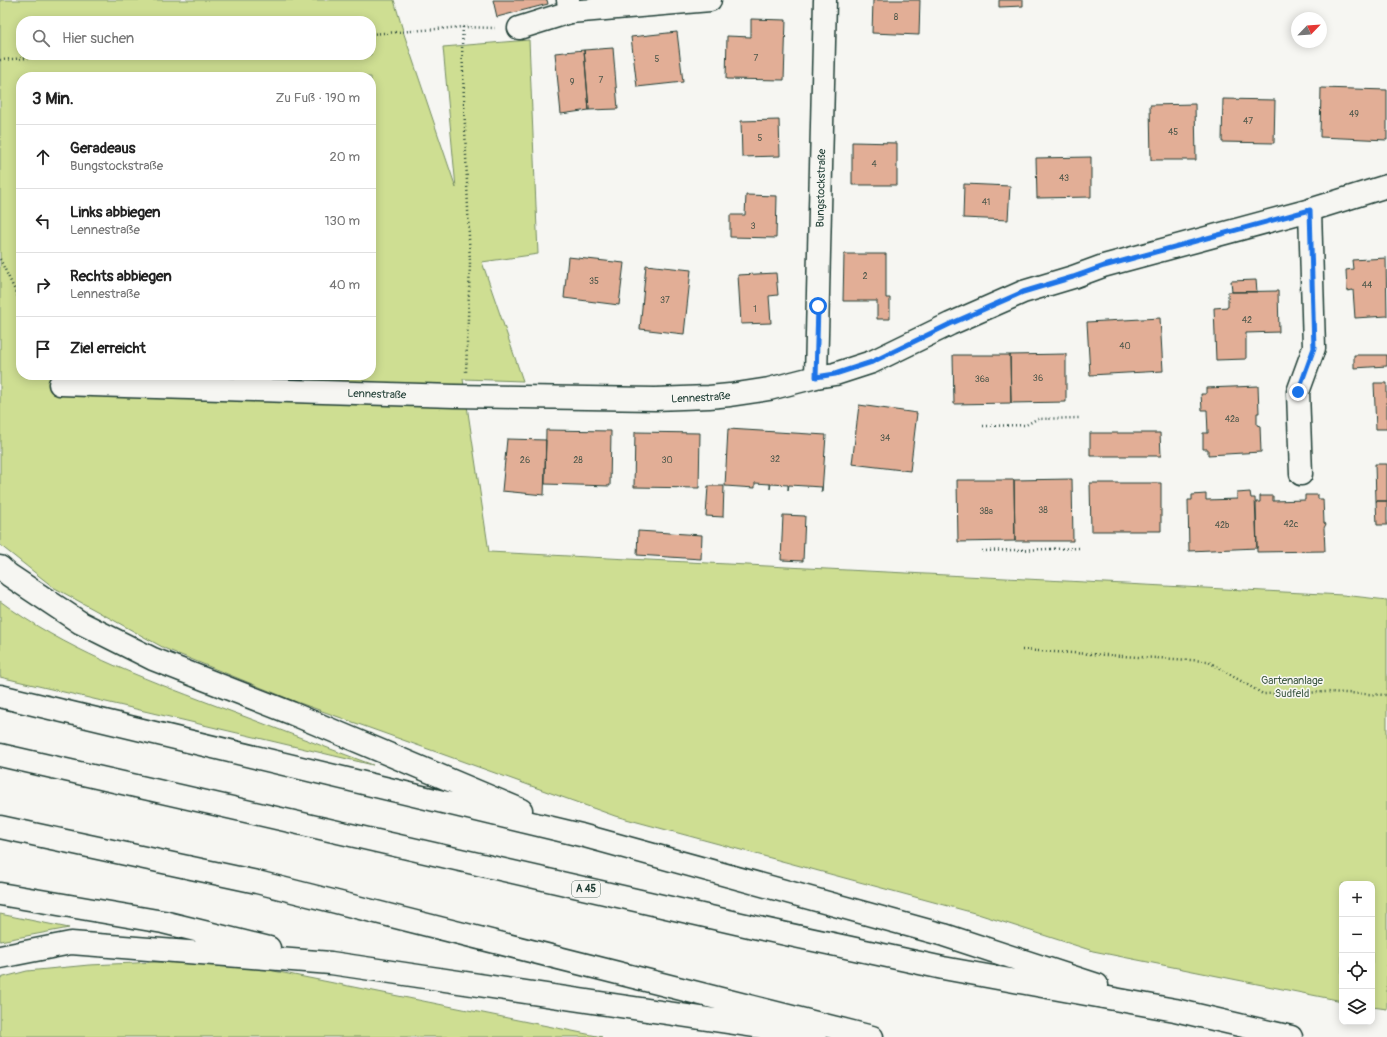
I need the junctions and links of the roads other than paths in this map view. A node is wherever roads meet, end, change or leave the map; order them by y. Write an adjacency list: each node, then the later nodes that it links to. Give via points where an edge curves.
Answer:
1 (710, 0): 3 (main road)
2 (825, 0): 7 (main road, Bungstockstraße)
3 (569, 6): 4 (main road)
4 (519, 28)
5 (1387, 186): 6 (main road, Lennestraße)
6 (1310, 210): 7 (main road, Lennestraße, via 1104,266 1023,292 872,362 835,374); 9 (main road, via 1314,348 1298,392)
7 (816, 377): 8 (main road, Lennestraße, via 769,389 710,397 655,399)
8 (60, 384)
9 (1301, 474)
10 (0, 567): 14 (main road, via 81,623 153,659 292,713)
11 (0, 696): 14 (main road)
12 (0, 755): 18 (main road, A 45, via 761,929 943,968)
13 (0, 827): 20 (main road, via 257,882)
14 (581, 835): 18 (main road, via 944,934)
15 (0, 894): 17 (main road, via 163,922)
16 (0, 957): 17 (main road, via 71,943)
17 (331, 963): 19 (main road)
18 (1175, 1010): 21 (main road, A 45)
19 (826, 1037)
20 (872, 1037)
21 (1291, 1037)

